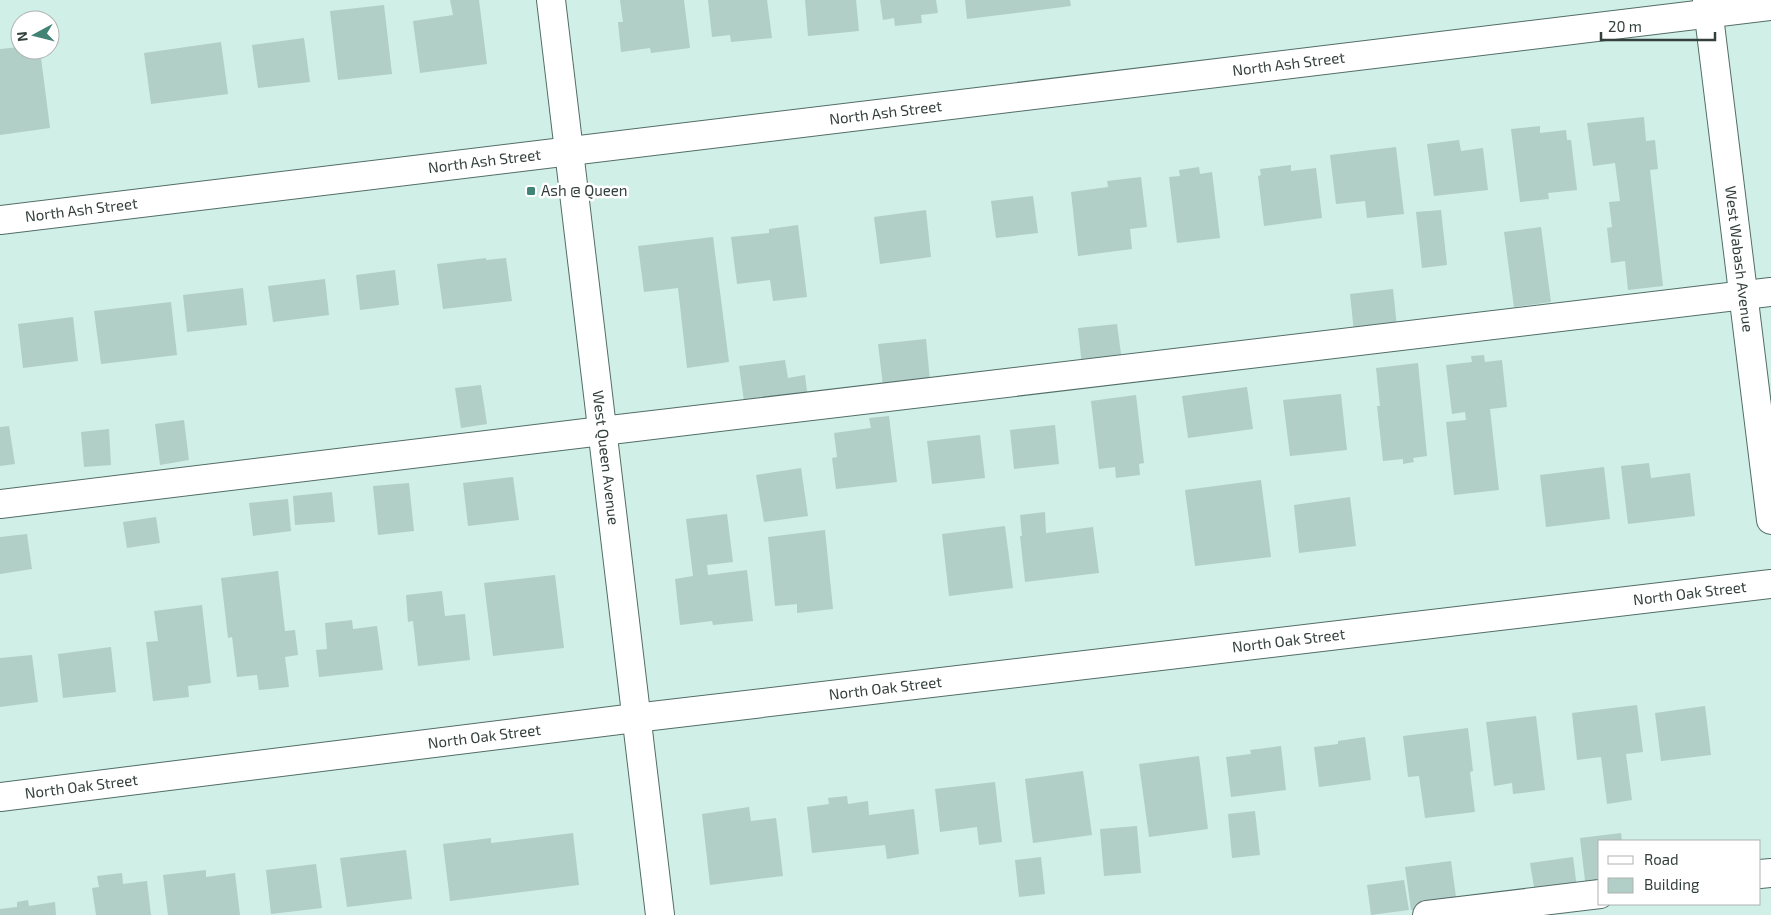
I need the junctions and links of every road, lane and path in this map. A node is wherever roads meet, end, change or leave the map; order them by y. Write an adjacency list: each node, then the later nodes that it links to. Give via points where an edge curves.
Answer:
1 (551, 0): 4 (street, West Queen Avenue)
2 (1771, 6): 3 (street, North Ash Street)
3 (1708, 7): 4 (street, North Ash Street); 7 (street, West Wabash Avenue)
4 (570, 152): 5 (street, North Ash Street); 8 (street, West Queen Avenue)
5 (0, 220)
6 (1771, 292): 7 (street)
7 (1743, 295): 8 (street); 10 (street, West Wabash Avenue)
8 (602, 431): 9 (street); 12 (street, West Queen Avenue)
9 (0, 504)
10 (1771, 520)
11 (1771, 584): 12 (street, North Oak Street)
12 (635, 718): 13 (street, North Oak Street); 15 (street, West Queen Avenue)
13 (0, 796)
14 (1598, 894): 16 (street)
15 (660, 915)
16 (1427, 915)

